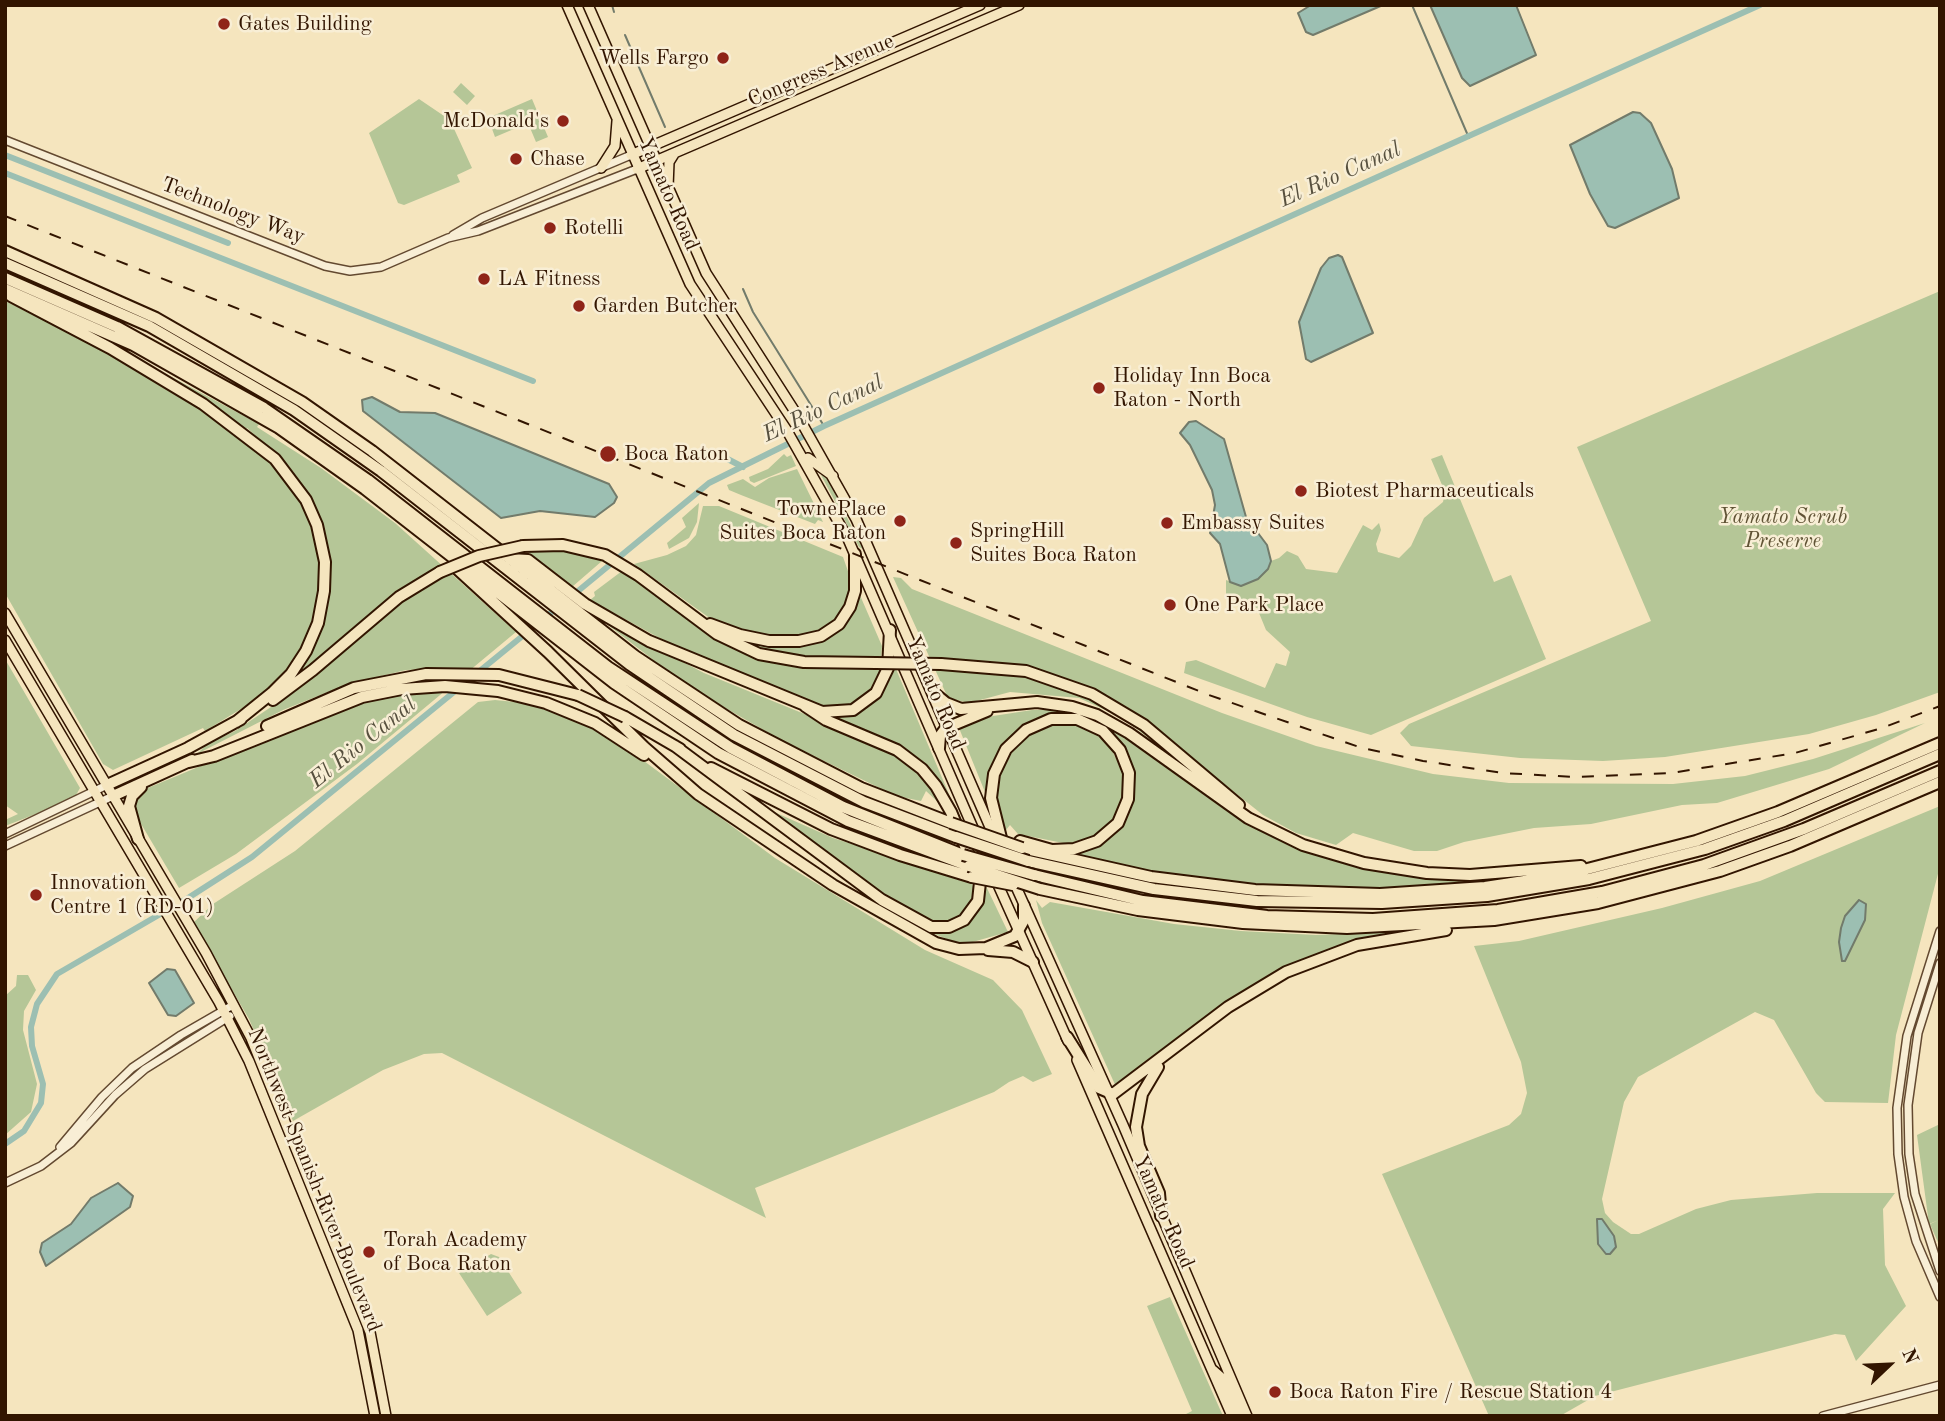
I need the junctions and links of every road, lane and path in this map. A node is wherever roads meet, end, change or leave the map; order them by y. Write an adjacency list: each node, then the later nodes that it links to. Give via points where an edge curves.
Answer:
1 (567, 5): 5 (main road, Yamato Road)
2 (587, 5): 7 (main road, Yamato Road)
3 (980, 5): 7 (main road, Congress Avenue)
4 (1019, 5): 8 (main road, Congress Avenue)
5 (617, 121): 9 (main road, Yamato Road); 11 (main road, via 615,146)
6 (5, 140): 14 (street, Technology Way, via 338,270 376,269)
7 (649, 147): 9 (main road, Congress Avenue); 10 (main road, Yamato Road)
8 (674, 153): 10 (main road, Congress Avenue); 13 (main road)
9 (631, 155): 11 (street, Technology Way); 12 (main road, Yamato Road)
10 (656, 162): 12 (main road, Congress Avenue); 13 (main road, Yamato Road)
11 (601, 168): 14 (street, Technology Way, via 475,221)
12 (637, 169): 14 (street, Technology Way, via 478,231); 19 (main road, Yamato Road, via 702,304)
13 (668, 189): 20 (main road, Yamato Road, via 720,297)
14 (450, 237)
15 (5, 251): 23 (highway, via 128,304 266,379 363,444)
16 (5, 263): 23 (highway, via 139,321 258,387)
17 (5, 278): 24 (highway, via 117,327 255,403 368,480)
18 (5, 291): 21 (highway, via 114,335 225,395 322,458); 34 (highway, via 203,404 275,459 306,500 317,525 324,562 318,623 290,674)
19 (799, 449): 20 (main road); 22 (main road, Yamato Road)
20 (834, 476): 31 (main road, Yamato Road)
21 (415, 527): 24 (highway); 46 (highway)
22 (855, 554): 27 (highway, via 850,607 839,624 821,636 769,641); 29 (main road, Yamato Road)
23 (552, 592): 25 (highway)
24 (528, 611): 28 (highway)
25 (577, 611): 33 (highway); 39 (highway, bridge, via 663,690 751,746 864,802 1028,861 1154,889 1257,901 1382,904 1488,896 1589,879 1694,852 1793,817); 51 (highway, bridge, via 668,679 748,730 861,788)
26 (5, 613): 44 (main road, Northwest Spanish River Boulevard)
27 (698, 619): 34 (highway, bridge, via 628,568 596,552 563,544 523,546 440,572 399,597 296,684); 53 (highway, bridge, via 725,639 769,656 804,662 942,664 1026,671 1092,694 1144,725 1247,811)
28 (554, 630): 41 (highway, bridge, via 768,770 881,824 963,855 1143,901 1267,916 1373,919 1488,911 1602,892 1704,865 1804,830); 56 (highway, via 647,707 745,769 867,830)
29 (890, 630): 33 (highway, via 887,672 869,700 837,713); 38 (main road, Yamato Road)
30 (5, 639): 45 (main road, Northwest Spanish River Boulevard)
31 (934, 693): 32 (highway, via 961,709); 35 (main road, Yamato Road)
32 (1006, 705): 35 (highway); 53 (highway, via 1054,703 1097,715 1135,737 1230,807)
33 (805, 706): 37 (highway, via 826,720 897,750 936,786 980,882 978,901 964,920 949,927 931,927 894,907)
34 (236, 722): 44 (highway)
35 (948, 727): 38 (highway, via 940,736); 55 (main road, Yamato Road)
36 (1940, 743): 54 (highway, via 1758,820)
37 (675, 746): 40 (highway, bridge, via 578,695 535,682 449,673 385,680 334,694); 56 (highway, via 822,825 900,855)
38 (939, 748): 60 (main road, Yamato Road)
39 (1940, 754)
40 (189, 762): 42 (highway); 46 (highway, via 351,701 391,691 483,689 522,696 583,717)
41 (1940, 771)
42 (151, 779): 47 (highway); 50 (highway, via 134,793 129,806)
43 (1940, 782): 58 (highway, via 1790,846 1700,877 1598,903)
44 (107, 785): 45 (street); 47 (main road, Northwest Spanish River Boulevard)
45 (95, 791): 48 (main road, Northwest Spanish River Boulevard); 49 (street)
46 (698, 794): 61 (highway, via 887,917 941,945)
47 (113, 796): 48 (street); 50 (main road, Northwest Spanish River Boulevard)
48 (101, 802): 52 (street); 65 (main road, Northwest Spanish River Boulevard)
49 (5, 834)
50 (138, 839): 64 (main road, Northwest Spanish River Boulevard)
51 (1021, 845): 54 (highway, via 1091,866 1172,881 1328,894 1464,889 1547,878); 55 (highway, via 1074,849 1097,841 1118,823 1128,799 1129,773 1120,750 1103,731 1077,719 1051,719 1026,730 1006,749 994,774 991,798)
52 (5, 846)
53 (1324, 852): 54 (highway, via 1374,866 1448,874 1506,874)
54 (1612, 863)
55 (1009, 870): 57 (main road, Yamato Road)
56 (970, 872): 58 (highway, bridge, via 1148,911 1253,924 1347,928)
57 (1024, 906): 60 (highway); 68 (main road, Yamato Road)
58 (1494, 920): 67 (highway, via 1367,943 1305,963 1247,993)
59 (1940, 931): 76 (street, via 1907,1036 1897,1108 1904,1197 1916,1241)
60 (1019, 932): 61 (highway); 62 (main road, Yamato Road)
61 (981, 949): 62 (highway, via 1013,953)
62 (1033, 962): 66 (main road, Yamato Road)
63 (1940, 963): 74 (street, via 1913,1055 1908,1133 1915,1194)
64 (235, 1008): 65 (street); 70 (main road, Northwest Spanish River Boulevard)
65 (225, 1014): 69 (main road, Northwest Spanish River Boulevard); 71 (street, via 132,1068 53,1156)
66 (1067, 1037): 68 (highway, via 1099,1088); 72 (main road, Yamato Road)
67 (1171, 1052): 68 (highway); 73 (highway, via 1145,1087 1136,1123 1139,1146 1159,1193)
68 (1109, 1094): 73 (main road, Yamato Road)
69 (274, 1121): 70 (main road); 81 (main road, Northwest Spanish River Boulevard, via 358,1330)
70 (307, 1174): 82 (main road, Northwest Spanish River Boulevard, via 372,1340)
71 (5, 1183)
72 (1146, 1215): 75 (main road, via 1155,1222 1178,1274); 77 (main road, Yamato Road)
73 (1161, 1216): 75 (main road, Yamato Road)
74 (1940, 1271)
75 (1189, 1279): 78 (main road, Yamato Road)
76 (1940, 1297)
77 (1189, 1316): 78 (main road, via 1191,1306 1214,1352); 79 (main road, Yamato Road)
78 (1223, 1358): 85 (main road, Yamato Road)
79 (1211, 1369): 83 (main road, Yamato Road); 84 (main road, via 1222,1378)
80 (1940, 1385): 86 (street)
81 (375, 1416)
82 (386, 1416)
83 (1232, 1416)
84 (1239, 1416)
85 (1247, 1416)
86 (1823, 1416)

